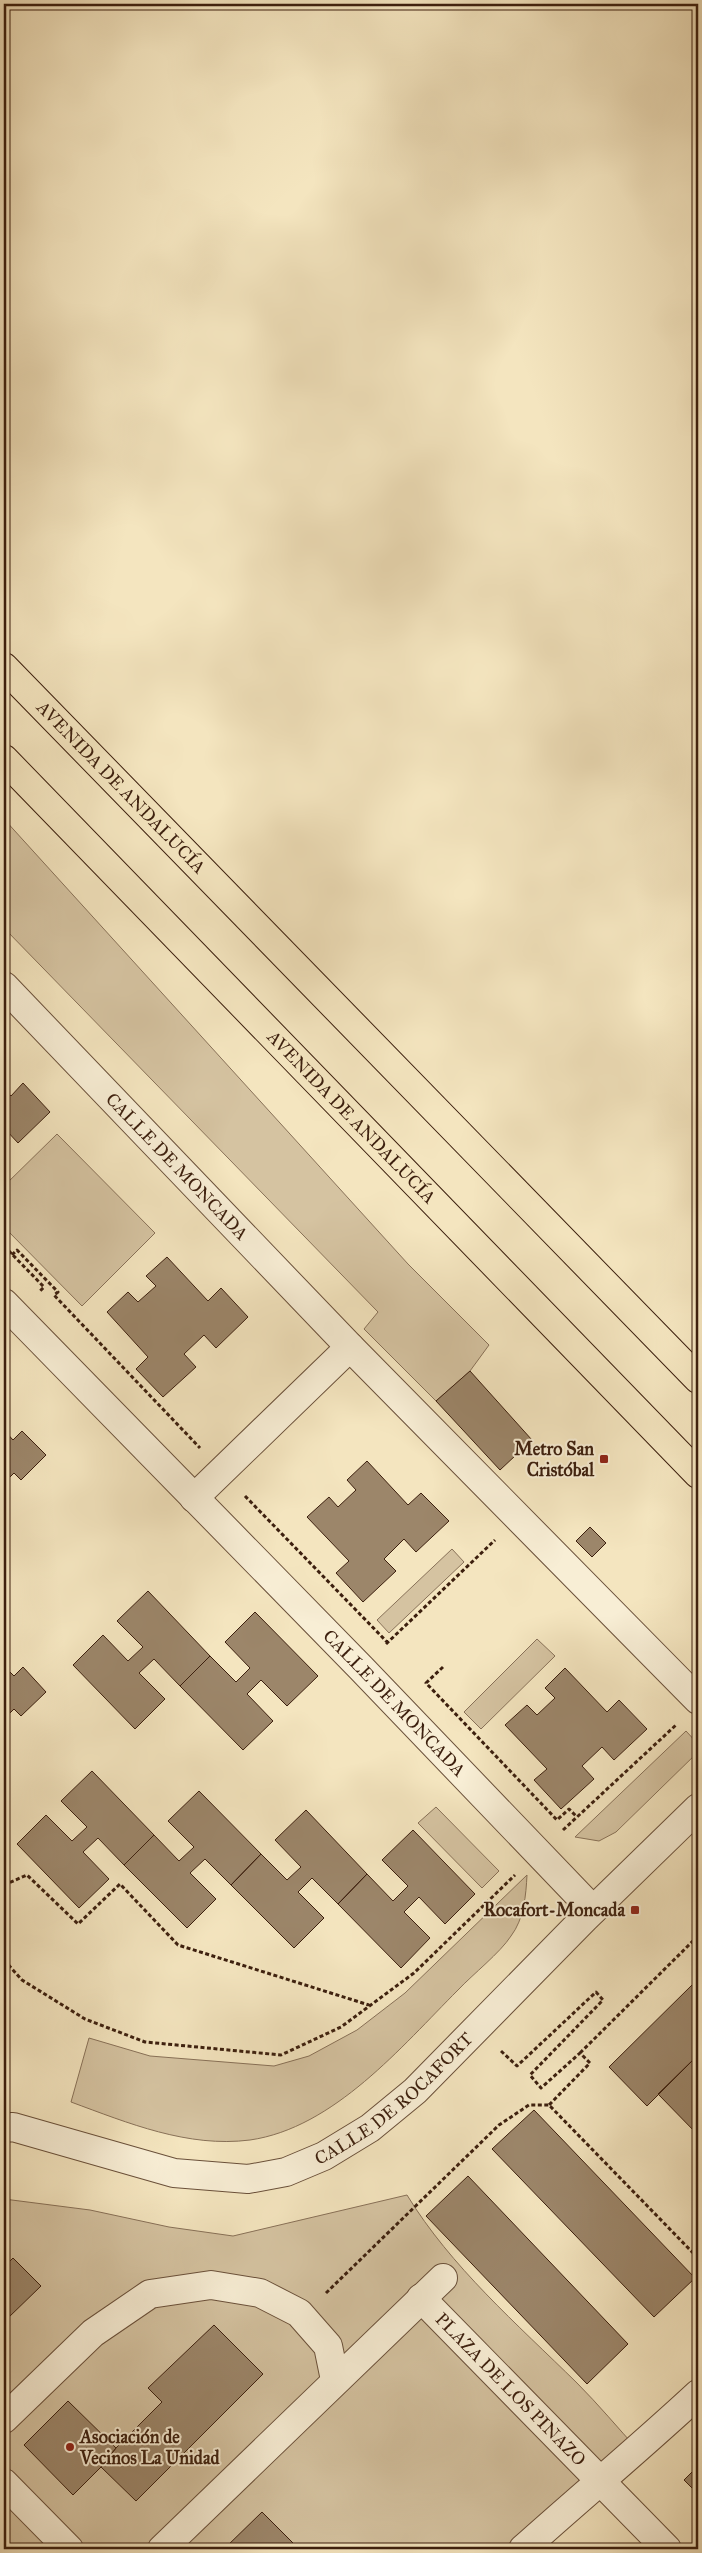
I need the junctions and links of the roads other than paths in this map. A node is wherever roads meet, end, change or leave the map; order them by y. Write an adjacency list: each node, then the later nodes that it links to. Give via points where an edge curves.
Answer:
1 (4, 667): 6 (main road, AVENIDA DE ANDALUCÍA)
2 (4, 759): 7 (main road, AVENIDA DE ANDALUCÍA)
3 (4, 986): 5 (street, CALLE DE MONCADA)
4 (4, 1303): 8 (street, CALLE DE MONCADA)
5 (350, 1347): 8 (street); 9 (street, CALLE DE MONCADA, via 520,1518)
6 (698, 1379)
7 (698, 1474)
8 (194, 1498): 11 (street, CALLE DE MONCADA)
9 (690, 1709)
10 (698, 1808): 11 (street, CALLE DE ROCAFORT)
11 (593, 1910): 12 (street, CALLE DE ROCAFORT, via 415,2091 370,2128 324,2156 286,2172 248,2179 174,2174 13,2127)
12 (4, 2128)
13 (444, 2278): 14 (street)
14 (421, 2298): 15 (street); 18 (street, PLAZA DE LOS PINAZO)
15 (335, 2380): 17 (street, via 328,2346 299,2313 260,2293 211,2285 150,2294 93,2333); 21 (street)
16 (698, 2394): 18 (street, PLAZA DE LOS PINAZO, via 638,2450)
17 (4, 2419)
18 (600, 2480): 22 (street, PLAZA DE LOS PINAZO); 23 (street, PLAZA DE LOS PINAZO)
19 (4, 2483): 20 (street)
20 (69, 2549)
21 (162, 2549)
22 (523, 2549)
23 (668, 2549)

